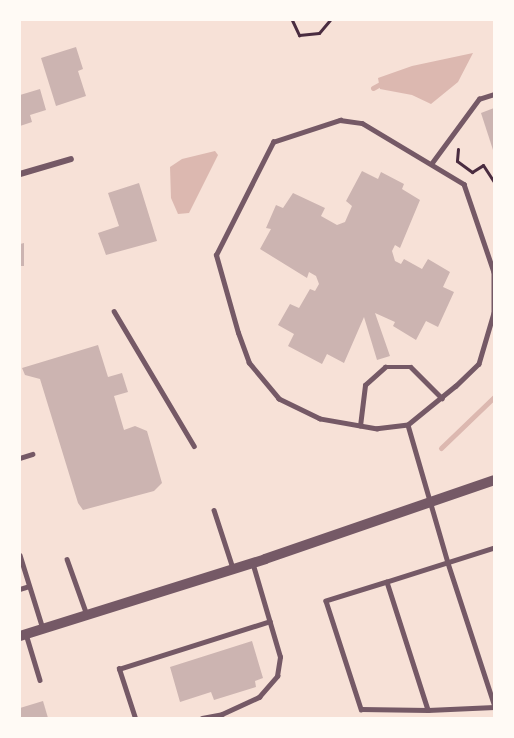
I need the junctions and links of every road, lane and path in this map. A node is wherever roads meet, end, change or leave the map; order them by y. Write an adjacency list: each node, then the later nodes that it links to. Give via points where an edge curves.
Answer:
1 (292, 20): 2 (path, via 299,35 319,33)
2 (330, 20)
3 (495, 94): 6 (lane, via 479,99)
4 (461, 144): 8 (path, via 457,161 472,172 483,165)
5 (70, 159): 7 (street)
6 (431, 164): 10 (lane, via 464,184 494,272 494,313 479,364); 11 (lane, via 362,123 340,120 273,142 216,255 249,363 279,399 320,418)
7 (20, 174)
8 (495, 182)
9 (114, 311): 13 (lane)
10 (442, 398): 11 (lane, via 411,367 386,367 365,385); 12 (lane)
11 (360, 426): 12 (lane)
12 (408, 426): 17 (lane)
13 (194, 446)
14 (32, 454): 15 (lane)
15 (20, 458)
16 (495, 480): 17 (street)
17 (429, 502): 22 (street); 23 (lane)
18 (214, 510): 24 (lane)
19 (495, 548): 23 (lane)
20 (20, 555): 26 (lane)
21 (67, 559): 28 (lane)
22 (252, 562): 24 (street); 29 (lane)
23 (448, 563): 25 (lane); 33 (lane)
24 (233, 568): 28 (street)
25 (387, 582): 34 (lane); 34 (lane, via 326,601 361,709)
26 (29, 586): 27 (lane); 30 (lane)
27 (20, 588)
28 (87, 615): 30 (street)
29 (270, 621): 35 (lane, via 119,669); 36 (lane, via 280,657 276,676 259,697 222,714)
30 (43, 629): 31 (street)
31 (23, 635): 32 (lane)
32 (40, 680)
33 (495, 706): 34 (lane)
34 (428, 710)
35 (135, 718)
36 (202, 718)

